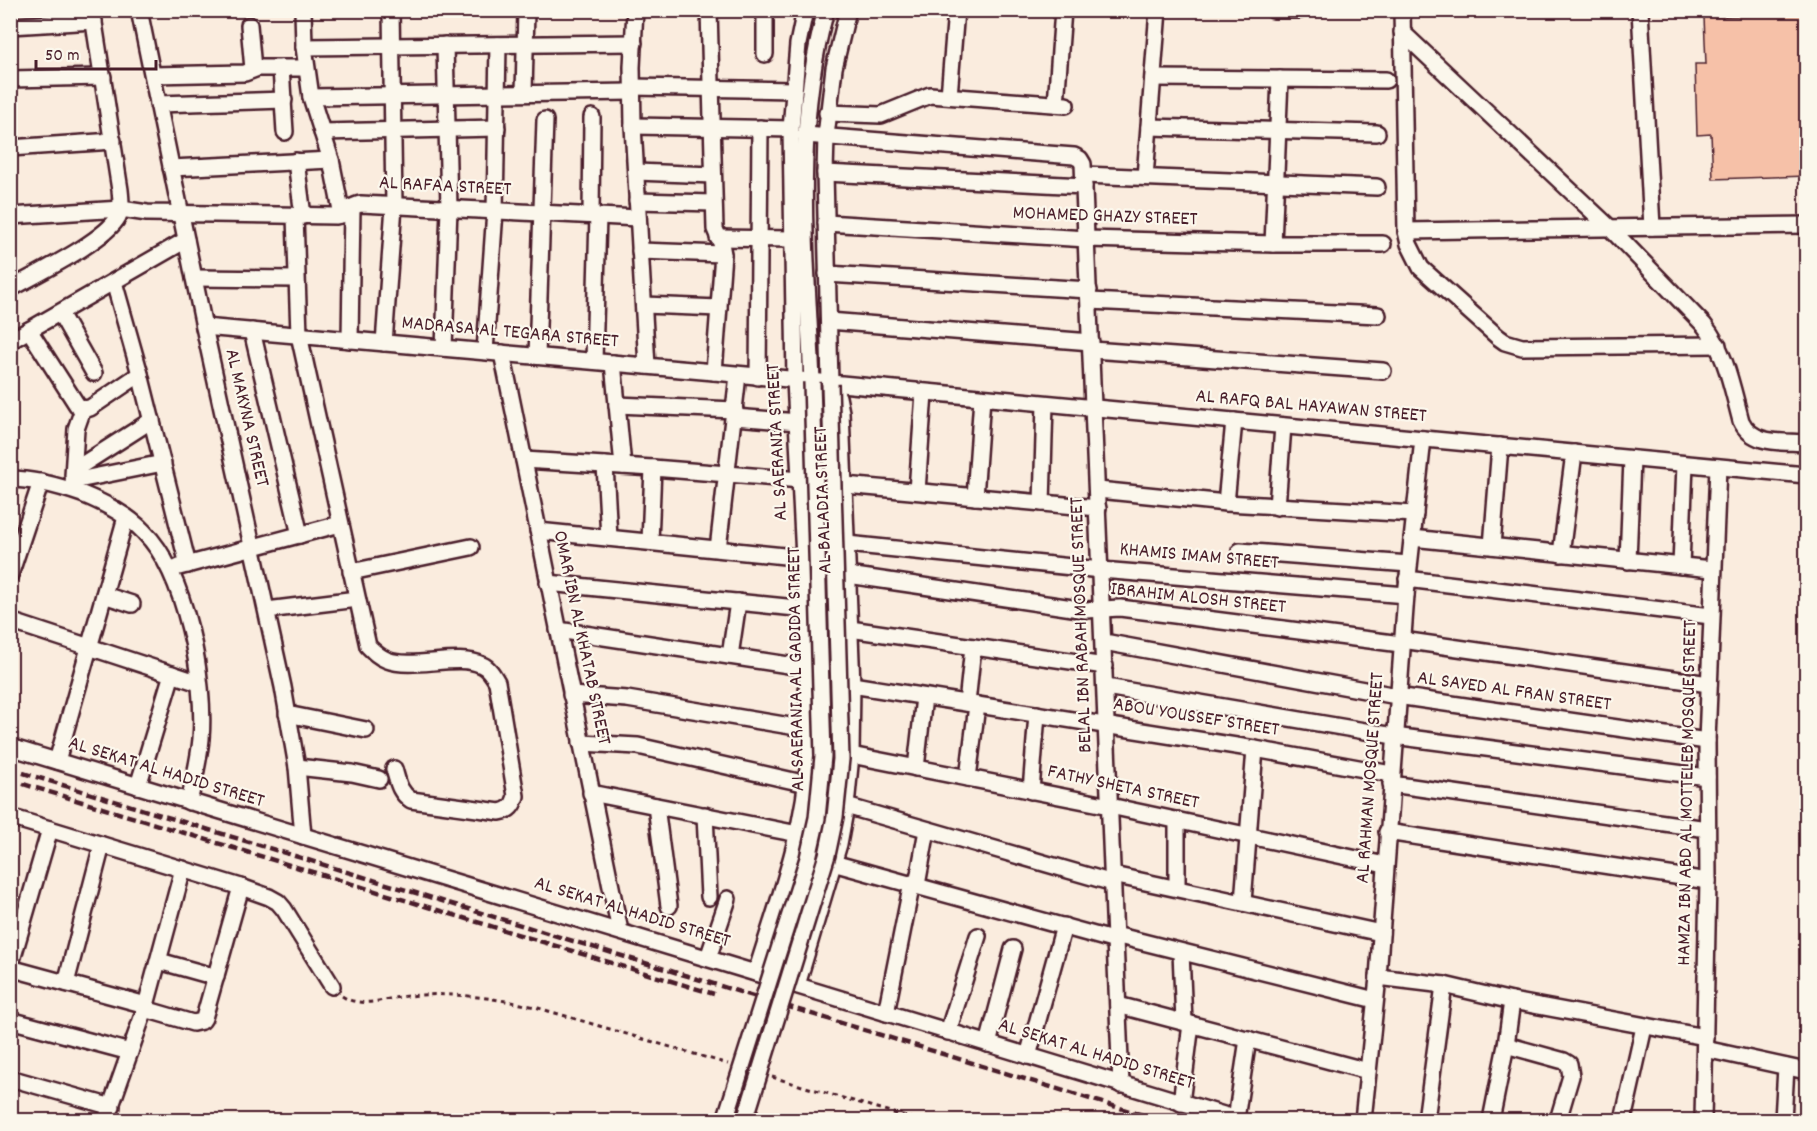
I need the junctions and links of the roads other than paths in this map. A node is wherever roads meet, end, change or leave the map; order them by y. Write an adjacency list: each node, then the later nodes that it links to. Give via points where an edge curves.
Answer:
1 (139, 10): 32 (street, AL MAKYNA STREET)
2 (303, 10): 27 (street)
3 (391, 10): 26 (street)
4 (526, 10): 25 (street)
5 (634, 10): 22 (street)
6 (709, 10): 39 (street)
7 (765, 10): 28 (street)
8 (805, 10): 40 (street, AL SAERANIA STREET)
9 (826, 10): 64 (street, via 815,57)
10 (848, 10): 49 (street, AL BALADIA STREET)
11 (956, 10): 45 (street)
12 (1063, 10): 45 (street, via 1061,104)
13 (1158, 10): 34 (street)
14 (1273, 10): 15 (street)
15 (1300, 10)
16 (1402, 10): 21 (street)
17 (1640, 10): 93 (street)
18 (93, 16): 20 (street); 33 (street)
19 (249, 25): 31 (street)
20 (10, 26)
21 (1402, 32): 94 (street); 95 (street)
22 (633, 44): 25 (street); 38 (street)
23 (445, 45): 24 (street); 26 (street); 41 (street)
24 (498, 45): 25 (street); 42 (street)
25 (525, 45): 43 (street)
26 (392, 46): 27 (street); 44 (street)
27 (304, 47): 30 (street)
28 (765, 54)
29 (281, 68): 30 (street); 31 (street); 47 (street)
30 (306, 68): 46 (street)
31 (253, 69): 32 (street, via 245,73)
32 (153, 75): 48 (street, AL MAKYNA STREET)
33 (103, 77): 35 (street); 66 (street)
34 (1153, 78): 36 (street); 54 (street)
35 (10, 79)
36 (1280, 79): 37 (street); 59 (street)
37 (1386, 80)
38 (632, 89): 39 (street); 43 (street); 52 (street)
39 (711, 89): 40 (street); 53 (street)
40 (793, 90): 58 (street, AL SAERANIA STREET)
41 (447, 93): 42 (street); 44 (street); 57 (street)
42 (498, 93): 43 (street); 55 (street)
43 (525, 93)
44 (393, 94): 46 (street); 60 (street)
45 (949, 96): 49 (street, via 924,96 881,116)
46 (311, 97): 62 (street)
47 (284, 100): 48 (street); 61 (street)
48 (158, 104): 70 (street, AL MAKYNA STREET)
49 (827, 113): 65 (street, AL BALADIA STREET)
50 (592, 117): 89 (street)
51 (545, 120): 85 (street)
52 (633, 126): 53 (street); 71 (street)
53 (712, 127): 56 (street); 73 (street)
54 (1149, 127): 59 (street); 75 (street)
55 (497, 128): 57 (street); 84 (street)
56 (760, 128): 58 (street); 97 (street)
57 (448, 129): 60 (street); 81 (street)
58 (790, 129): 98 (street, AL SAERANIA STREET)
59 (1277, 130): 63 (street); 76 (street)
60 (393, 131): 62 (street); 80 (street)
61 (285, 132)
62 (322, 132): 68 (street)
63 (1377, 133)
64 (805, 135): 65 (street); 139 (street)
65 (825, 136): 72 (street, AL BALADIA STREET); 74 (street, via 1074,156 1080,159)
66 (113, 141): 67 (street); 82 (street)
67 (10, 148)
68 (331, 160): 69 (street); 83 (street)
69 (296, 161): 70 (street); 88 (street)
70 (171, 168): 86 (street, AL MAKYNA STREET)
71 (636, 172): 73 (street); 78 (street)
72 (825, 173): 74 (street); 91 (street, AL BALADIA STREET)
73 (713, 175): 79 (street)
74 (1084, 175): 75 (street); 99 (street, BELAL IBN RABAH MOSQUE STREET)
75 (1145, 177): 76 (street)
76 (1275, 183): 77 (street); 101 (street)
77 (1377, 187)
78 (637, 201): 79 (street); 90 (street)
79 (713, 203): 96 (street)
80 (394, 206): 81 (street, AL RAFAA STREET); 83 (street, AL RAFAA STREET, via 361,204); 122 (street)
81 (449, 208): 84 (street, AL RAFAA STREET); 125 (street)
82 (121, 209): 86 (street, AL RAFAA STREET); 87 (street, AL RAFAA STREET); 109 (street, via 112,226 96,240)
83 (347, 211): 88 (street, AL RAFAA STREET); 120 (street)
84 (495, 211): 85 (street, AL RAFAA STREET); 126 (street)
85 (543, 213): 89 (street, AL RAFAA STREET); 128 (street)
86 (181, 214): 88 (street, AL RAFAA STREET); 100 (street, AL MAKYNA STREET)
87 (10, 216)
88 (299, 216): 107 (street)
89 (594, 216): 90 (street, AL RAFAA STREET); 129 (street)
90 (638, 218): 103 (street)
91 (826, 223): 99 (street, MOHAMED GHAZY STREET); 105 (street, AL BALADIA STREET)
92 (1806, 225): 93 (street)
93 (1652, 226): 94 (street)
94 (1609, 227): 95 (street); 123 (street, via 1704,325)
95 (1406, 231): 123 (street, via 1414,256 1430,278 1498,337 1514,345)
96 (718, 238): 97 (street); 104 (street)
97 (759, 238): 98 (street); 137 (street)
98 (792, 239): 138 (street, AL SAERANIA STREET)
99 (1087, 239): 101 (street, MOHAMED GHAZY STREET); 110 (street, BELAL IBN RABAH MOSQUE STREET)
100 (186, 240): 106 (street, AL MAKYNA STREET); 108 (street)
101 (1273, 244): 102 (street, MOHAMED GHAZY STREET)
102 (1383, 244)
103 (640, 251): 104 (street); 111 (street)
104 (723, 254): 112 (street)
105 (827, 274): 110 (street); 115 (street, AL BALADIA STREET)
106 (194, 278): 107 (street); 116 (street, AL MAKYNA STREET)
107 (296, 279): 119 (street)
108 (114, 282): 113 (street); 135 (street)
109 (10, 289)
110 (1089, 295): 114 (street); 124 (street, BELAL IBN RABAH MOSQUE STREET)
111 (644, 305): 112 (street); 131 (street)
112 (719, 308): 133 (street)
113 (60, 313): 117 (street); 134 (street)
114 (1378, 315)
115 (829, 321): 124 (street); 140 (street, AL BALADIA STREET)
116 (204, 327): 118 (street, MADRASA AL TEGARA STREET); 189 (street, AL MAKYNA STREET)
117 (28, 330): 121 (street); 145 (street)
118 (252, 331): 119 (street, MADRASA AL TEGARA STREET); 182 (street)
119 (299, 335): 120 (street, MADRASA AL TEGARA STREET); 180 (street)
120 (350, 340): 122 (street, MADRASA AL TEGARA STREET)
121 (10, 341)
122 (384, 343): 125 (street, MADRASA AL TEGARA STREET)
123 (1718, 345): 153 (street, via 1746,431 1765,440)
124 (1092, 346): 132 (street); 146 (street, BELAL IBN RABAH MOSQUE STREET)
125 (444, 348): 126 (street, MADRASA AL TEGARA STREET)
126 (485, 351): 127 (street, MADRASA AL TEGARA STREET)
127 (502, 353): 128 (street, MADRASA AL TEGARA STREET); 157 (street, OMAR IBN AL KHATAB STREET)
128 (537, 356): 129 (street, MADRASA AL TEGARA STREET)
129 (594, 361): 130 (street, MADRASA AL TEGARA STREET)
130 (613, 363): 131 (street, MADRASA AL TEGARA STREET); 144 (street)
131 (647, 366): 133 (street, MADRASA AL TEGARA STREET)
132 (1383, 371)
133 (714, 372): 136 (street, MADRASA AL TEGARA STREET)
134 (94, 373)
135 (140, 374): 145 (street); 148 (street)
136 (738, 375): 137 (street, MADRASA AL TEGARA STREET); 147 (street)
137 (758, 377): 138 (street, MADRASA AL TEGARA STREET)
138 (795, 380): 139 (street, MADRASA AL TEGARA STREET); 150 (street, AL SAERANIA STREET)
139 (812, 382): 140 (street, AL RAFQ BAL HAYAWAN STREET); 321 (street, AL SAERANIA AL GADIDA STREET, bridge, via 823,756 820,797 808,858)
140 (830, 384): 141 (street, AL RAFQ BAL HAYAWAN STREET); 170 (street, AL BALADIA STREET, via 840,404); 322 (street, AL SAERANIA AL GADIDA STREET, bridge, via 841,759 838,798 827,855)
141 (924, 393): 142 (street, AL RAFQ BAL HAYAWAN STREET); 172 (street)
142 (982, 398): 143 (street, AL RAFQ BAL HAYAWAN STREET); 173 (street)
143 (1045, 404): 146 (street, AL RAFQ BAL HAYAWAN STREET); 174 (street)
144 (617, 405): 147 (street); 161 (street)
145 (83, 409): 168 (street, via 76,429)
146 (1094, 409): 149 (street, AL RAFQ BAL HAYAWAN STREET); 171 (street, BELAL IBN RABAH MOSQUE STREET)
147 (734, 413): 150 (street); 164 (street)
148 (152, 420): 158 (street); 168 (street)
149 (1234, 421): 151 (street, AL RAFQ BAL HAYAWAN STREET); 175 (street)
150 (798, 422): 167 (street, AL SAERANIA STREET)
151 (1283, 426): 152 (street, AL RAFQ BAL HAYAWAN STREET); 176 (street)
152 (1423, 439): 154 (street, AL RAFQ BAL HAYAWAN STREET); 178 (street, AL RAHMAN MOSQUE STREET)
153 (1806, 443)
154 (1500, 446): 155 (street, AL RAFQ BAL HAYAWAN STREET); 187 (street)
155 (1574, 453): 156 (street, AL RAFQ BAL HAYAWAN STREET); 192 (street)
156 (1632, 459): 159 (street, AL RAFQ BAL HAYAWAN STREET); 194 (street)
157 (524, 460): 160 (street); 181 (street, OMAR IBN AL KHATAB STREET)
158 (163, 463): 168 (street); 195 (street)
159 (1685, 464): 162 (street, AL RAFQ BAL HAYAWAN STREET); 196 (street)
160 (605, 465): 161 (street); 183 (street)
161 (623, 466): 163 (street)
162 (1718, 467): 165 (street, AL RAFQ BAL HAYAWAN STREET); 198 (street, HAMZA IBN ABD AL MOTTELEB MOSQUE STREET)
163 (653, 468): 164 (street); 185 (street)
164 (727, 474): 167 (street); 190 (street)
165 (1806, 475)
166 (10, 479): 169 (street)
167 (801, 480): 193 (street, AL SAERANIA STREET)
168 (73, 481): 169 (street); 179 (street)
169 (41, 482): 197 (street)
170 (845, 484): 172 (street); 186 (street, AL BALADIA STREET)
171 (1098, 490): 175 (street); 177 (street, BELAL IBN RABAH MOSQUE STREET)
172 (917, 491): 173 (street)
173 (975, 497): 174 (street)
174 (1042, 503): 177 (street)
175 (1226, 503): 176 (street)
176 (1277, 507): 178 (street)
177 (1098, 508): 200 (street, BELAL IBN RABAH MOSQUE STREET)
178 (1414, 514): 184 (street, AL RAHMAN MOSQUE STREET)
179 (126, 517): 199 (street, via 159,550); 205 (street)
180 (340, 524): 182 (street); 201 (street)
181 (538, 531): 183 (street); 204 (street, OMAR IBN AL KHATAB STREET)
182 (300, 535): 189 (street)
183 (609, 538): 185 (street)
184 (1412, 538): 187 (street); 203 (street, AL RAHMAN MOSQUE STREET)
185 (650, 542): 190 (street)
186 (847, 544): 200 (street, KHAMIS IMAM STREET); 202 (street, AL BALADIA STREET)
187 (1492, 546): 192 (street)
188 (471, 547): 201 (street)
189 (253, 548): 195 (street); 211 (street, AL MAKYNA STREET)
190 (718, 549): 193 (street)
191 (1240, 551): 203 (street)
192 (1562, 554): 194 (street)
193 (804, 558): 209 (street, AL SAERANIA STREET)
194 (1628, 561): 196 (street)
195 (188, 564): 199 (street)
196 (1681, 566): 198 (street)
197 (12, 568)
198 (1712, 569): 212 (street, HAMZA IBN ABD AL MOTTELEB MOSQUE STREET)
199 (170, 570): 224 (street, via 189,625)
200 (1101, 570): 203 (street, KHAMIS IMAM STREET); 210 (street, BELAL IBN RABAH MOSQUE STREET)
201 (351, 572): 206 (street)
202 (848, 575): 210 (street, IBRAHIM ALOSH STREET); 214 (street, AL BALADIA STREET)
203 (1407, 579): 212 (street); 217 (street, AL RAHMAN MOSQUE STREET)
204 (549, 583): 207 (street); 215 (street, OMAR IBN AL KHATAB STREET)
205 (104, 595): 208 (street); 218 (street)
206 (357, 599): 211 (street); 246 (street, via 368,646 377,655 402,663 471,662 491,672 497,682 516,796 514,804 500,812 411,800 399,788)
207 (738, 602): 209 (street); 220 (street)
208 (132, 604)
209 (806, 609): 222 (street, AL SAERANIA STREET)
210 (1102, 609): 216 (street, BELAL IBN RABAH MOSQUE STREET); 217 (street, IBRAHIM ALOSH STREET)
211 (267, 610): 232 (street, AL MAKYNA STREET)
212 (1711, 616): 225 (street, HAMZA IBN ABD AL MOTTELEB MOSQUE STREET)
213 (10, 621): 218 (street)
214 (850, 628): 219 (street); 226 (street, AL BALADIA STREET)
215 (558, 630): 220 (street); 228 (street, OMAR IBN AL KHATAB STREET)
216 (1104, 642): 221 (street, BELAL IBN RABAH MOSQUE STREET); 229 (street, AL SAYED AL FRAN STREET)
217 (1402, 642): 225 (street, IBRAHIM ALOSH STREET); 229 (street, AL RAHMAN MOSQUE STREET)
218 (90, 646): 223 (street); 243 (street)
219 (973, 647): 221 (street); 231 (street)
220 (730, 656): 222 (street)
221 (1105, 666): 227 (street, BELAL IBN RABAH MOSQUE STREET)
222 (808, 668): 235 (street, AL SAERANIA STREET)
223 (172, 674): 224 (street); 252 (street)
224 (200, 683): 255 (street, via 201,737)
225 (1709, 684): 238 (street, HAMZA IBN ABD AL MOTTELEB MOSQUE STREET)
226 (852, 685): 230 (street, ABOU YOUSSEF STREET); 242 (street, AL BALADIA STREET)
227 (1106, 687): 234 (street, BELAL IBN RABAH MOSQUE STREET); 237 (street)
228 (571, 695): 235 (street, via 627,699); 239 (street, OMAR IBN AL KHATAB STREET)
229 (1397, 696): 237 (street, AL RAHMAN MOSQUE STREET); 238 (street, AL SAYED AL FRAN STREET)
230 (924, 697): 231 (street, ABOU YOUSSEF STREET); 245 (street)
231 (972, 704): 233 (street, ABOU YOUSSEF STREET); 248 (street)
232 (287, 714): 236 (street); 244 (street, AL MAKYNA STREET)
233 (1037, 714): 234 (street, ABOU YOUSSEF STREET); 253 (street)
234 (1107, 725): 241 (street, ABOU YOUSSEF STREET); 258 (street, BELAL IBN RABAH MOSQUE STREET)
235 (808, 729): 251 (street, AL SAERANIA STREET)
236 (366, 730)
237 (1394, 736): 247 (street); 250 (street, AL RAHMAN MOSQUE STREET)
238 (1707, 741): 247 (street, HAMZA IBN ABD AL MOTTELEB MOSQUE STREET)
239 (581, 743): 251 (street, via 638,746); 254 (street, OMAR IBN AL KHATAB STREET)
240 (10, 747): 243 (street, AL SEKAT AL HADID STREET)
241 (1255, 749): 250 (street, ABOU YOUSSEF STREET); 267 (street)
242 (851, 755): 245 (street, FATHY SHETA STREET); 257 (street, AL BALADIA STREET)
243 (57, 761): 252 (street, AL SEKAT AL HADID STREET)
244 (297, 767): 249 (street); 268 (street, AL MAKYNA STREET)
245 (916, 768): 248 (street, FATHY SHETA STREET)
246 (394, 769)
247 (1707, 777): 263 (street, HAMZA IBN ABD AL MOTTELEB MOSQUE STREET)
248 (968, 778): 253 (street, FATHY SHETA STREET)
249 (379, 779)
250 (1391, 779): 263 (street, ABOU YOUSSEF STREET); 265 (street, AL RAHMAN MOSQUE STREET)
251 (807, 784): 266 (street, AL SAERANIA STREET)
252 (138, 786): 255 (street, AL SEKAT AL HADID STREET)
253 (1030, 791): 258 (street, FATHY SHETA STREET)
254 (591, 793): 256 (street); 283 (street, OMAR IBN AL KHATAB STREET)
255 (189, 802): 268 (street, AL SEKAT AL HADID STREET)
256 (656, 806): 259 (street); 281 (street)
257 (846, 806): 264 (street); 270 (street, AL BALADIA STREET)
258 (1110, 806): 261 (street, FATHY SHETA STREET); 273 (street, BELAL IBN RABAH MOSQUE STREET)
259 (705, 815): 266 (street); 278 (street)
260 (10, 817): 262 (street)
261 (1177, 820): 267 (street, FATHY SHETA STREET); 277 (street)
262 (50, 829): 269 (street); 291 (street)
263 (1707, 829): 274 (street, HAMZA IBN ABD AL MOTTELEB MOSQUE STREET)
264 (927, 831): 273 (street); 275 (street)
265 (1387, 832): 271 (street, AL RAHMAN MOSQUE STREET); 274 (street)
266 (798, 834): 292 (street, AL SAERANIA STREET)
267 (1248, 835): 271 (street, FATHY SHETA STREET); 280 (street)
268 (303, 836): 283 (street, AL SEKAT AL HADID STREET)
269 (102, 845): 272 (street); 295 (street)
270 (833, 863): 275 (street); 296 (street, AL BALADIA STREET)
271 (1386, 865): 284 (street, AL RAHMAN MOSQUE STREET)
272 (183, 869): 276 (street); 290 (street)
273 (1113, 879): 277 (street); 286 (street, BELAL IBN RABAH MOSQUE STREET)
274 (1708, 882): 309 (street, HAMZA IBN ABD AL MOTTELEB MOSQUE STREET)
275 (915, 884): 282 (street); 303 (street)
276 (241, 887): 293 (street); 298 (street, via 281,905)
277 (1177, 888): 280 (street)
278 (709, 897)
279 (728, 899): 289 (street)
280 (1243, 903): 284 (street)
281 (669, 906)
282 (1064, 926): 286 (street); 313 (street)
283 (620, 931): 289 (street, AL SEKAT AL HADID STREET)
284 (1381, 933): 294 (street, AL RAHMAN MOSQUE STREET)
285 (978, 936): 307 (street)
286 (1115, 938): 288 (street); 301 (street, BELAL IBN RABAH MOSQUE STREET)
287 (1013, 949): 310 (street)
288 (1181, 952): 299 (street); 305 (street)
289 (708, 958): 292 (street, AL SEKAT AL HADID STREET)
290 (159, 962): 293 (street); 302 (street)
291 (10, 968): 295 (street)
292 (756, 973): 296 (street, AL SEKAT AL HADID STREET)
293 (216, 977): 302 (street, via 202,1021 193,1023)
294 (1378, 977): 297 (street); 299 (street, AL RAHMAN MOSQUE STREET)
295 (66, 983): 302 (street)
296 (797, 985): 303 (street, AL SEKAT AL HADID STREET)
297 (1444, 985): 300 (street); 325 (street)
298 (332, 986)
299 (1375, 1000): 315 (street, AL RAHMAN MOSQUE STREET)
300 (1512, 1001): 306 (street); 311 (street)
301 (1118, 1005): 305 (street); 318 (street, BELAL IBN RABAH MOSQUE STREET)
302 (145, 1006): 312 (street)
303 (886, 1013): 307 (street, AL SEKAT AL HADID STREET)
304 (10, 1020): 312 (street)
305 (1187, 1023): 308 (street); 319 (street)
306 (1644, 1027): 309 (street); 328 (street)
307 (948, 1032): 310 (street, AL SEKAT AL HADID STREET)
308 (1248, 1039): 315 (street); 323 (street)
309 (1705, 1043): 314 (street); 329 (street, HAMZA IBN ABD AL MOTTELEB MOSQUE STREET)
310 (988, 1044): 313 (street, AL SEKAT AL HADID STREET)
311 (1506, 1046): 326 (street); 327 (street, via 1569,1064 1571,1076)
312 (130, 1052): 320 (street)
313 (1028, 1056): 318 (street, AL SEKAT AL HADID STREET)
314 (1786, 1067): 316 (street); 330 (street)
315 (1368, 1071): 324 (street, AL RAHMAN MOSQUE STREET)
316 (1806, 1071)
317 (10, 1078): 320 (street)
318 (1121, 1085): 319 (street, AL SEKAT AL HADID STREET)
319 (1181, 1103): 323 (street, AL SEKAT AL HADID STREET)
320 (109, 1114)
321 (725, 1120)
322 (745, 1120)
323 (1238, 1120)
324 (1363, 1120)
325 (1426, 1120)
326 (1491, 1120)
327 (1558, 1120)
328 (1623, 1120)
329 (1703, 1120)
330 (1783, 1120)

